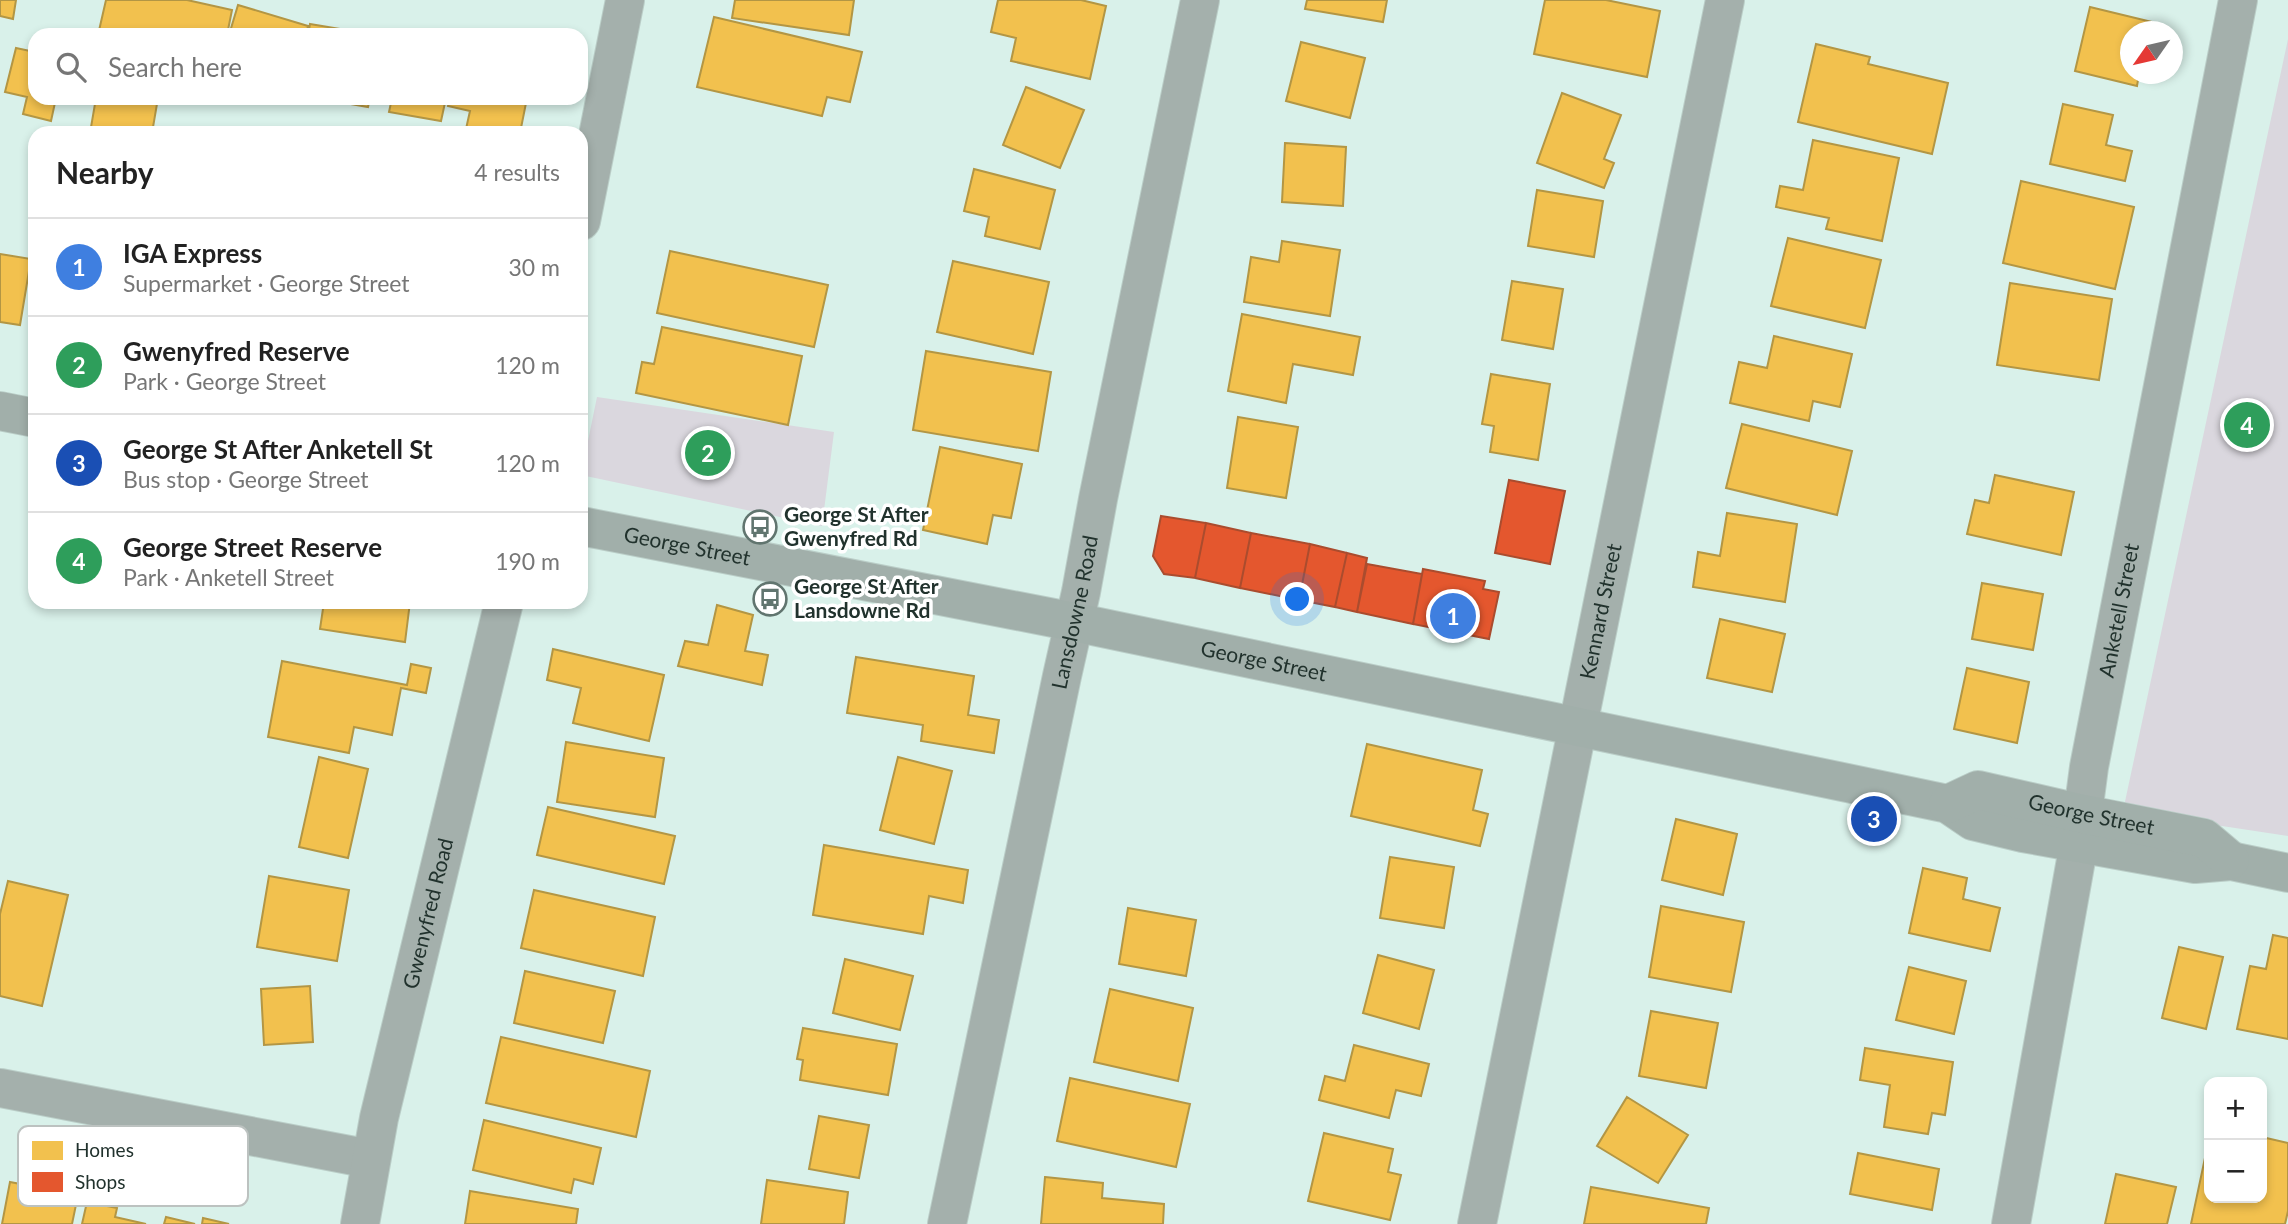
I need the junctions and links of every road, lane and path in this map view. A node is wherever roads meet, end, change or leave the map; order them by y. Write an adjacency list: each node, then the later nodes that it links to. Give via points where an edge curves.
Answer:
1 (625, 0): 5 (street)
2 (1200, 0): 10 (street, Lansdowne Road)
3 (1725, 0): 11 (street, Kennard Street)
4 (2238, 0): 12 (street, Anketell Street, via 2088,766)
5 (588, 186)
6 (0, 411): 7 (main road)
7 (28, 417)
8 (588, 527): 10 (main road, George Street)
9 (503, 609): 17 (street, Gwenyfred Road)
10 (1074, 622): 11 (main road, George Street); 19 (street, Lansdowne Road)
11 (1578, 726): 12 (main road, George Street, via 1948,804 1978,790); 20 (street, Kennard Street)
12 (2081, 828): 13 (main road, George Street, via 2204,838 2231,861); 21 (street, Anketell Street)
13 (2288, 873)
14 (0, 1088): 15 (street)
15 (201, 1126)
16 (248, 1135): 17 (street)
17 (370, 1158): 18 (street, Gwenyfred Road)
18 (360, 1224)
19 (947, 1224)
20 (1477, 1224)
21 (2011, 1224)

